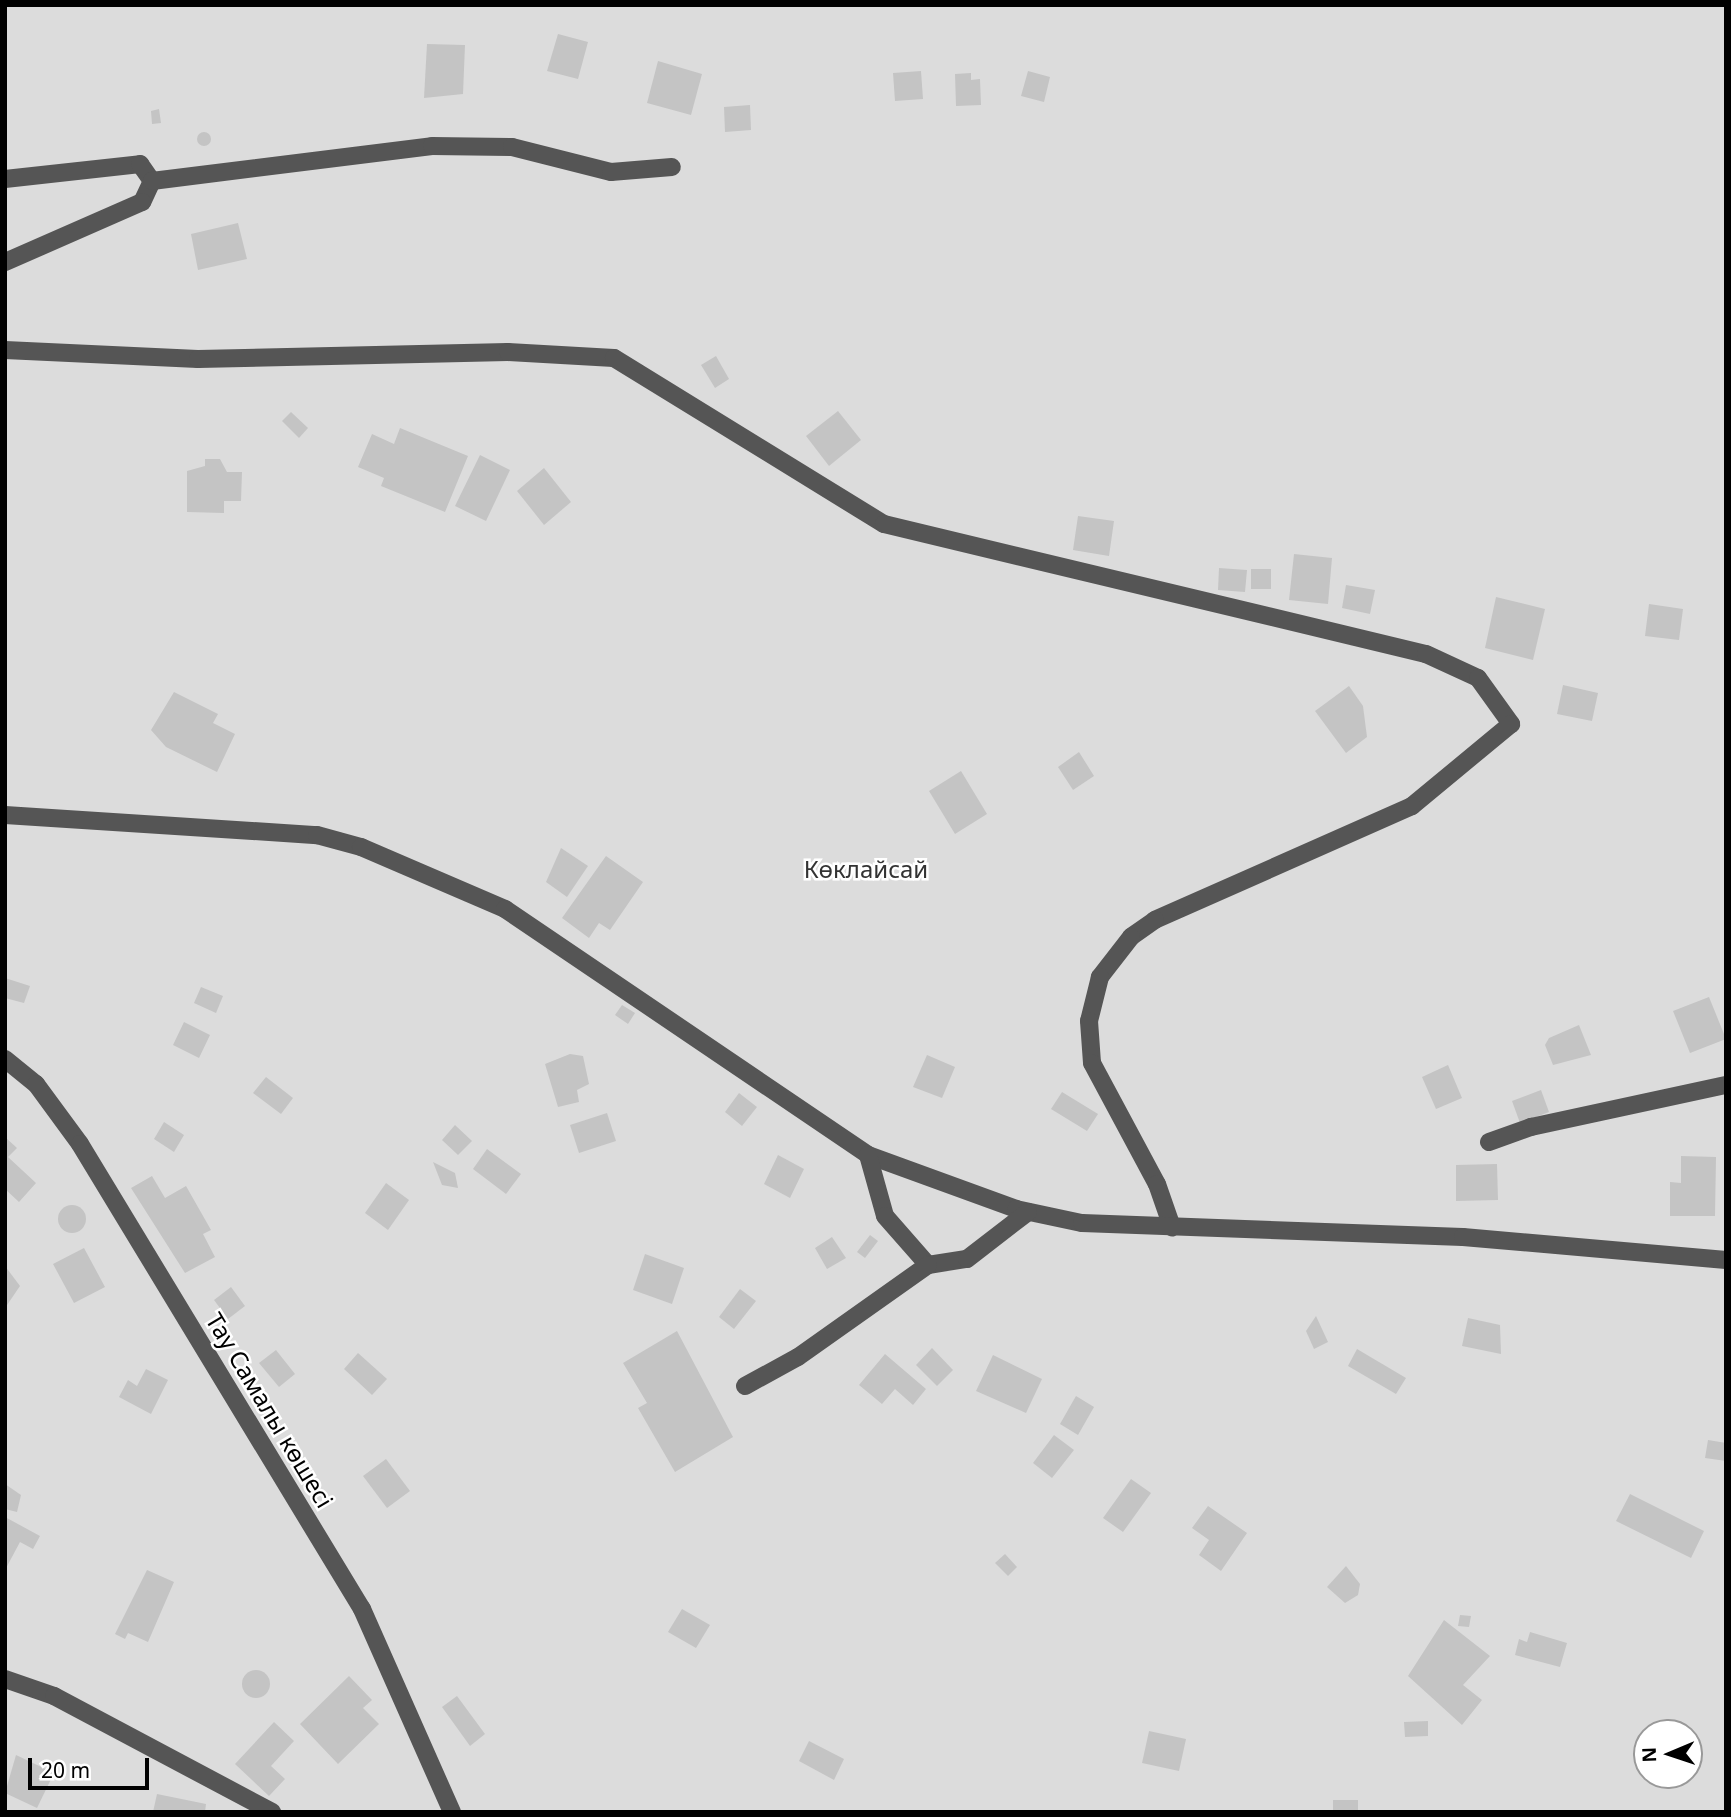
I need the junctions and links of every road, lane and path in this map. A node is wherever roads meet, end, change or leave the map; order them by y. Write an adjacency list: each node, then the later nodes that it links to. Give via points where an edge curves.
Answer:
1 (672, 167): 3 (street, via 611,172 512,147 432,146)
2 (5, 179): 3 (street, via 140,164)
3 (152, 181): 4 (street, via 142,202)
4 (5, 262)
5 (5, 350): 12 (street, via 198,359 508,352 614,358 884,524 1426,654 1478,678 1511,724 1412,806 1155,920 1131,937 1100,977 1089,1021 1092,1063 1157,1184)
6 (5, 815): 10 (street, via 317,835 361,847 505,909)
7 (5, 1059): 18 (street, Тау Самалы көшесі, via 36,1084 79,1144 362,1609)
8 (1726, 1085): 9 (street)
9 (1489, 1142)
10 (868, 1155): 11 (street); 14 (street, via 885,1216)
11 (1028, 1212): 12 (street, via 1082,1223); 14 (street, via 967,1259)
12 (1172, 1227): 13 (street, via 1463,1237)
13 (1726, 1260)
14 (928, 1265): 15 (street)
15 (745, 1386)
16 (5, 1679): 17 (street, via 54,1696)
17 (272, 1812)
18 (452, 1812)

